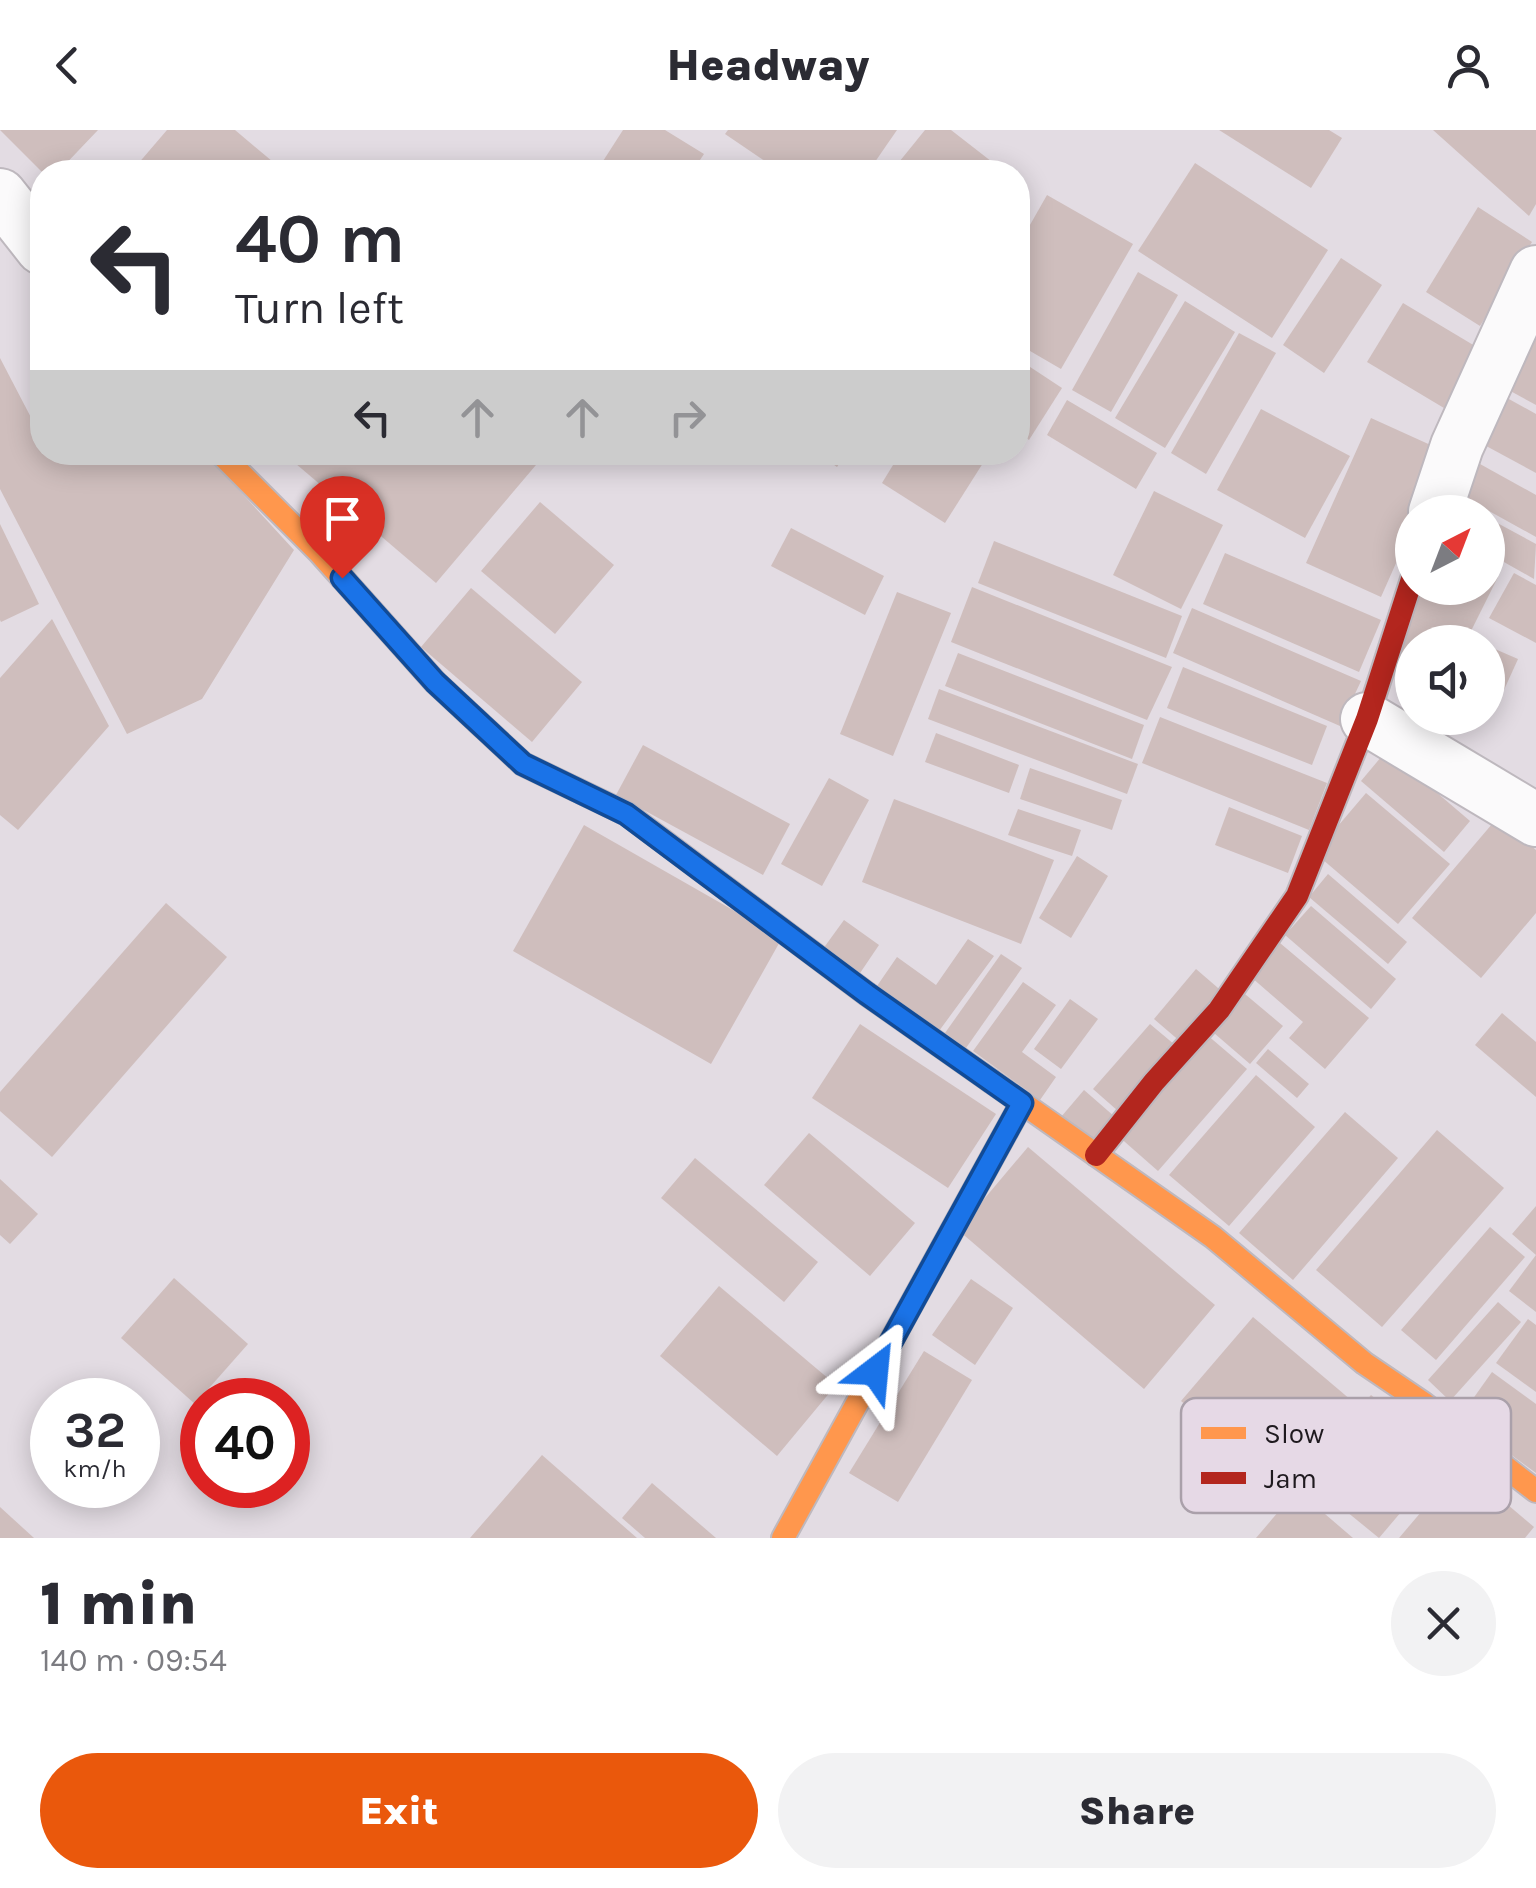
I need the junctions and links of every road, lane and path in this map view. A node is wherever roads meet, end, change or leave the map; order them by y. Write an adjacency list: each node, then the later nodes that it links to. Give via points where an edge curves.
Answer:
1 (0, 195): 2 (street)
2 (30, 233)
3 (1536, 272): 5 (street)
4 (232, 465): 9 (street, via 435,682 523,764 626,814)
5 (1440, 495)
6 (1403, 605): 7 (street)
7 (1366, 719): 8 (street); 10 (street, via 1297,896 1220,1010)
8 (1536, 820)
9 (1022, 1103): 10 (street); 14 (street)
10 (1096, 1155): 11 (street, via 1213,1237)
11 (1416, 1398)
12 (1511, 1472): 13 (street)
13 (1536, 1491)
14 (783, 1538)

